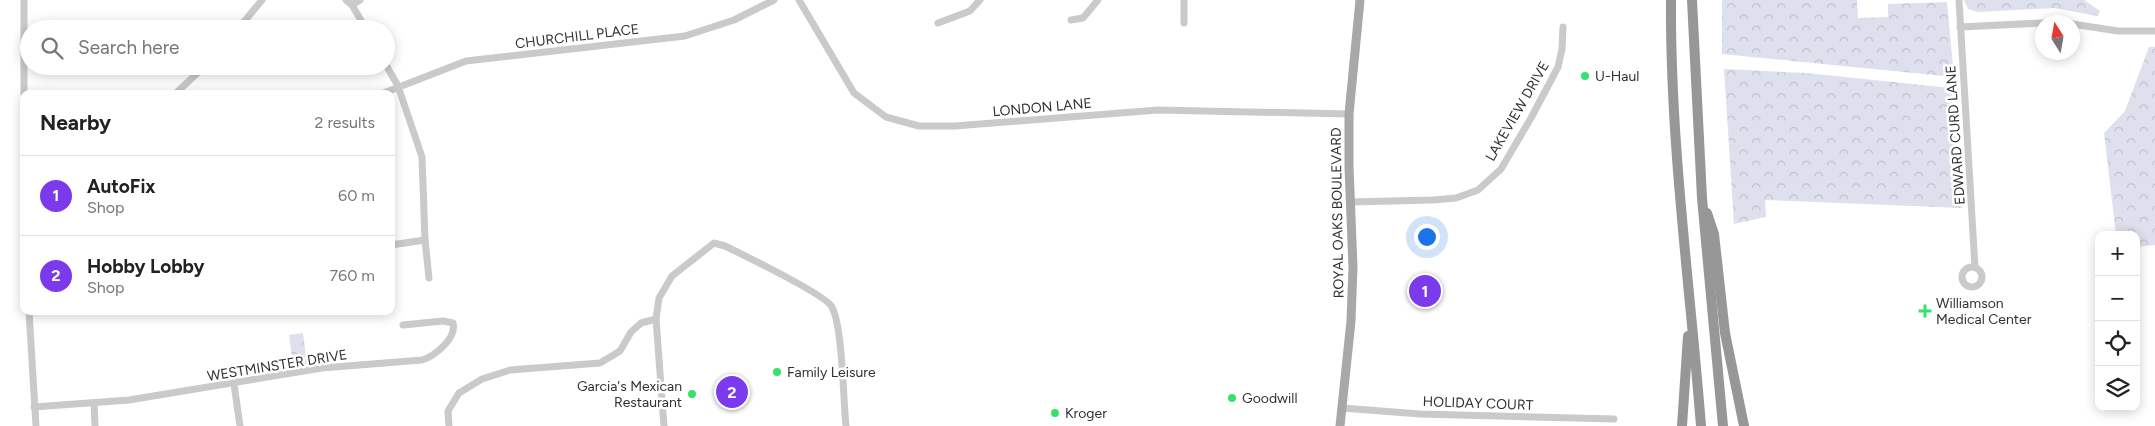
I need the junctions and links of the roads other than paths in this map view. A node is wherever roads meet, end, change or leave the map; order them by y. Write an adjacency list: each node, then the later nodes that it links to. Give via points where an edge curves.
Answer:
1 (24, 0): 14 (street)
2 (262, 0): 15 (street)
3 (360, 0): 13 (street)
4 (774, 0): 28 (street, CHURCHILL PLACE, via 726,23 685,36 466,61)
5 (798, 0): 32 (street, LONDON LANE, via 854,94 886,117 919,126 1158,110)
6 (980, 0): 18 (street, via 970,11)
7 (1098, 0): 17 (street, via 1083,18)
8 (1184, 0): 19 (street)
9 (1360, 0): 32 (main road, ROYAL OAKS BOULEVARD)
10 (1671, 0): 35 (highway)
11 (1692, 0): 33 (highway)
12 (1959, 0): 23 (street, EDWARD CURD LANE)
13 (349, 2): 16 (street)
14 (24, 20)
15 (245, 20)
16 (360, 20)
17 (1072, 20)
18 (938, 23)
19 (1184, 23)
20 (2035, 23): 23 (street)
21 (2080, 25): 24 (street, via 2118,32)
22 (1563, 27): 34 (street, LAKEVIEW DRIVE, via 1559,66 1501,169 1478,190 1456,198)
23 (1960, 27): 38 (street, EDWARD CURD LANE)
24 (2155, 31)
25 (24, 75): 29 (street)
26 (195, 75): 30 (street)
27 (391, 75): 28 (street)
28 (398, 86): 31 (street, CHURCHILL PLACE); 36 (street, via 422,156)
29 (24, 90)
30 (179, 90)
31 (390, 90)
32 (1349, 114): 34 (main road, ROYAL OAKS BOULEVARD)
33 (1702, 198): 57 (highway); 58 (highway, via 1714,234 1725,333)
34 (1350, 202): 46 (main road, ROYAL OAKS BOULEVARD, via 1351,321)
35 (1684, 228): 55 (highway, via 1684,297 1689,345); 56 (highway)
36 (425, 240): 37 (street); 39 (street)
37 (395, 244)
38 (1975, 268)
39 (429, 278)
40 (29, 315): 45 (street)
41 (656, 319): 51 (street, via 641,323 631,332 620,351 600,363 510,370 482,379 459,393 448,411); 52 (street); 53 (street, via 659,298 672,276 714,243 808,289 831,306 838,327)
42 (403, 325): 43 (street, WESTMINSTER DRIVE, via 443,321 453,323 454,328 453,334 439,350 422,360 322,368)
43 (234, 384): 44 (street, WESTMINSTER DRIVE); 50 (street)
44 (94, 403): 45 (street, WESTMINSTER DRIVE); 49 (street)
45 (34, 407): 48 (street)
46 (1342, 408): 47 (street, HOLIDAY COURT, via 1420,414); 54 (main road, ROYAL OAKS BOULEVARD)
47 (1614, 419)
48 (36, 426)
49 (96, 426)
50 (240, 426)
51 (449, 426)
52 (664, 426)
53 (846, 426)
54 (1340, 426)
55 (1682, 426)
56 (1701, 426)
57 (1723, 426)
58 (1744, 426)

